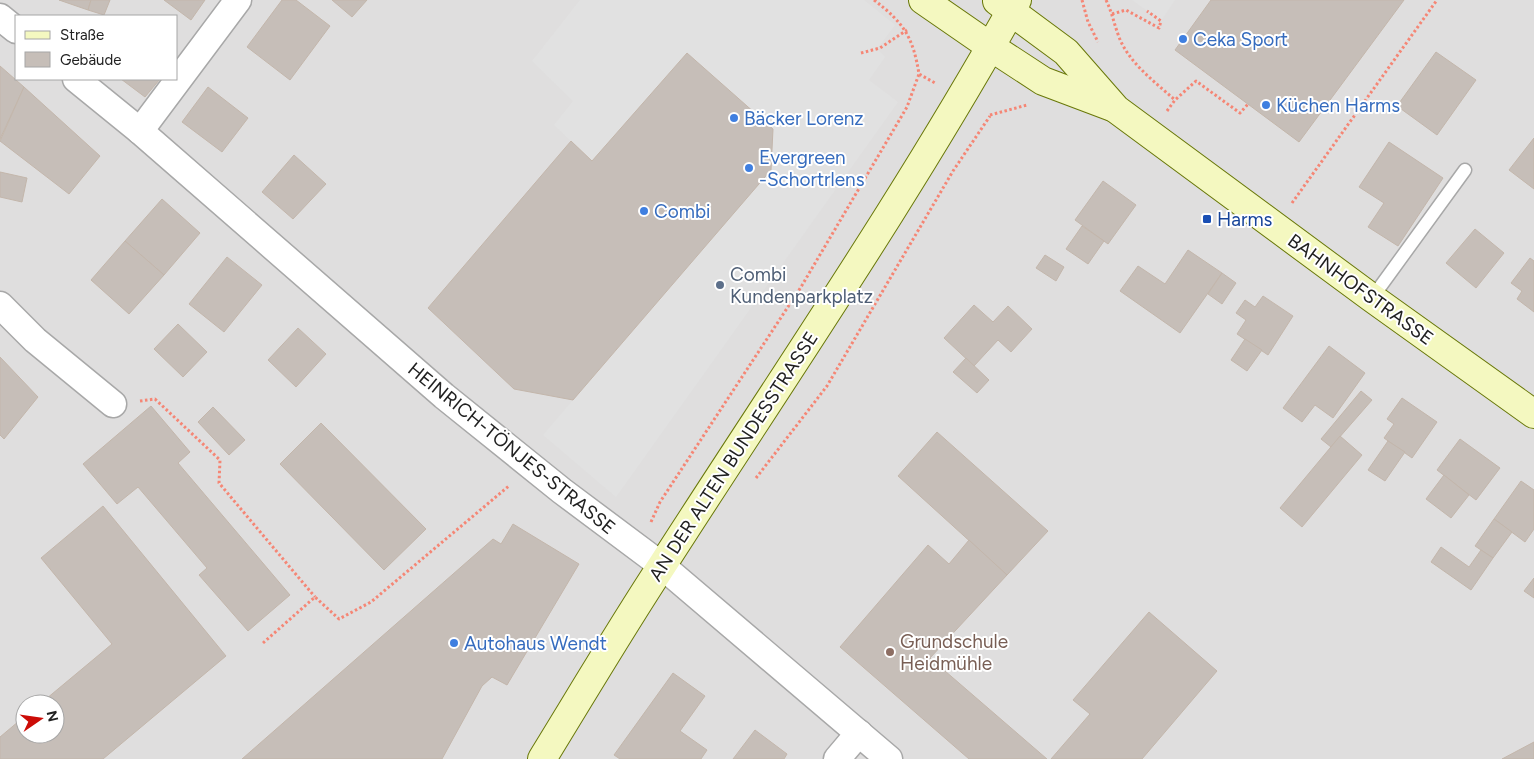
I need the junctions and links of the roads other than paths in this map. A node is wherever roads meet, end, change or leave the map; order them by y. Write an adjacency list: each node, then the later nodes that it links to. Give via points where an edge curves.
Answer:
1 (238, 0): 9 (street)
2 (923, 0): 6 (street, BAHNHOFSTRASSE)
3 (1008, 4): 6 (street, AN DER ALTEN BUNDESSTRASSE); 8 (street, BAHNHOFSTRASSE, via 1066,52)
4 (0, 17): 5 (street)
5 (15, 29)
6 (990, 47): 8 (street, BAHNHOFSTRASSE, via 1044,80); 15 (street, AN DER ALTEN BUNDESSTRASSE, via 842,288)
7 (77, 80): 9 (street, HEINRICH-TÖNJES-STRASSE)
8 (1116, 109): 11 (street, BAHNHOFSTRASSE)
9 (140, 131): 15 (street, HEINRICH-TÖNJES-STRASSE, via 444,396)
10 (1465, 170): 11 (lane)
11 (1372, 298): 14 (street, BAHNHOFSTRASSE)
12 (0, 305): 13 (street, via 35,340)
13 (113, 404)
14 (1534, 414)
15 (661, 565): 16 (street, HEINRICH-TÖNJES-STRASSE); 17 (street, AN DER ALTEN BUNDESSTRASSE)
16 (859, 733): 18 (street); 19 (street, HEINRICH-TÖNJES-STRASSE)
17 (542, 759)
18 (837, 759)
19 (890, 759)

